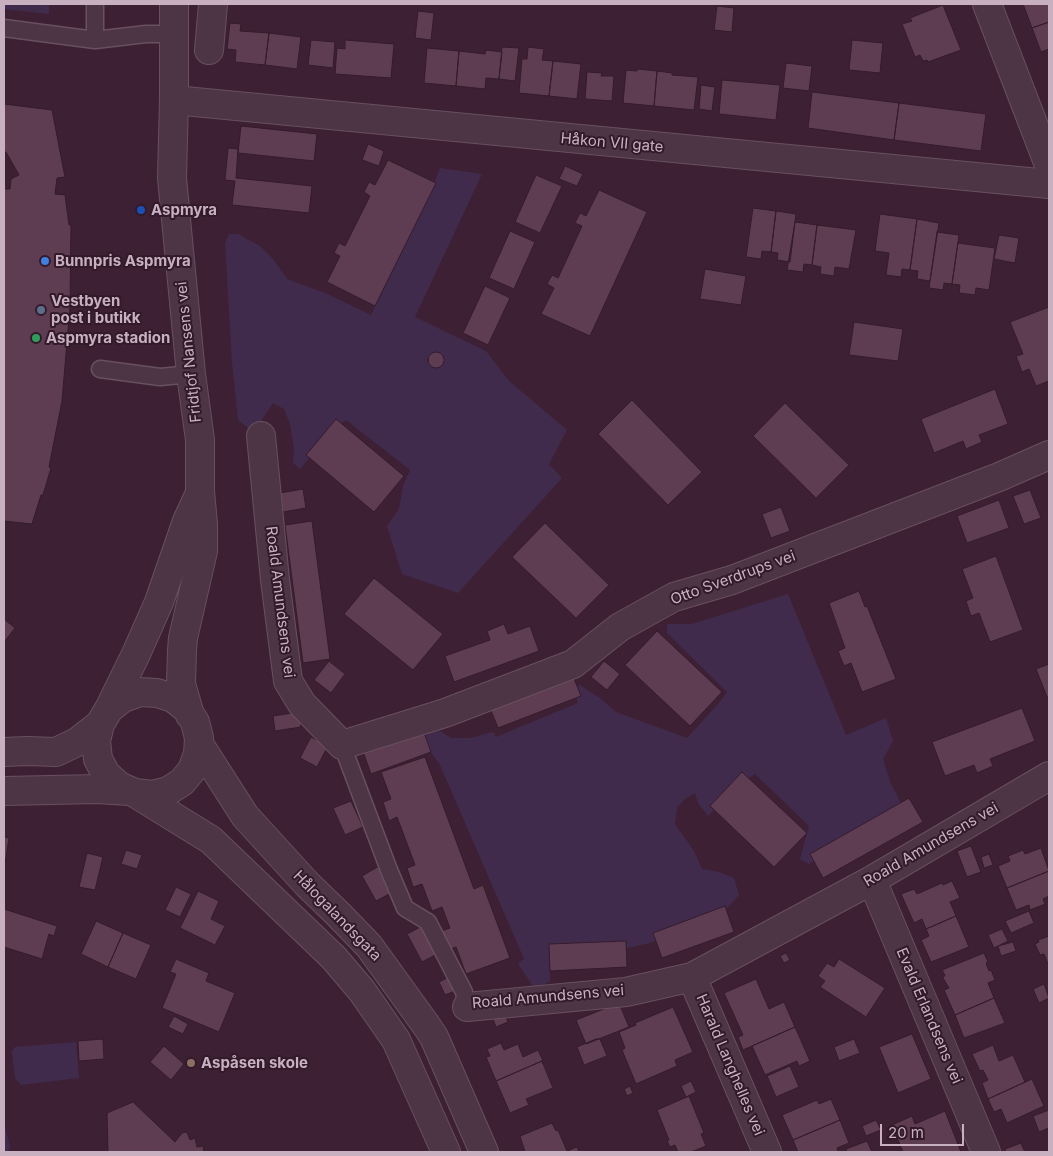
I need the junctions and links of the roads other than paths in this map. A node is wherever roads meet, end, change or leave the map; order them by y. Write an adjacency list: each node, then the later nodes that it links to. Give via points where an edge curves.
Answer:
1 (95, 4): 7 (lane)
2 (174, 4): 6 (street, Fridtjof Nansens vei)
3 (213, 4): 8 (street)
4 (987, 4): 10 (street)
5 (4, 28): 7 (lane)
6 (174, 34): 7 (lane); 9 (street, Fridtjof Nansens vei)
7 (95, 40)
8 (209, 50)
9 (174, 100): 11 (street, Håkon VII gate); 13 (street, Fridtjof Nansens vei, via 172,178)
10 (1049, 165)
11 (1049, 184)
12 (100, 369): 13 (lane, via 160,377)
13 (191, 374): 16 (street, Fridtjof Nansens vei, via 200,440)
14 (261, 436): 20 (street, Roald Amundsens vei, via 288,681 302,704)
15 (1049, 455): 20 (street, Otto Sverdrups vei, via 732,580 674,597 620,627 573,664 445,713)
16 (200, 491): 17 (street, Fridtjof Nansens vei, via 203,551 183,638 180,670); 18 (street, Fridtjof Nansens vei, via 186,521 159,602)
17 (190, 715): 18 (street, Hålogalandsgata, via 173,698 140,692 123,698); 19 (street, Hålogalandsgata, via 195,722)
18 (104, 716): 21 (street, Hålogalandsgata, via 77,742 56,752); 24 (street, Hålogalandsgata, via 96,741 98,759 106,774)
19 (199, 744): 24 (street, Hålogalandsgata, via 192,770 182,782 168,791 152,795); 29 (street, Hålogalandsgata, via 245,816 306,884 369,946 421,1018 434,1038)
20 (342, 746): 27 (lane, Roald Amundsens vei, via 405,908 428,922 464,992)
21 (4, 752)
22 (1049, 776): 25 (street, Roald Amundsens vei)
23 (4, 791): 24 (street, Hålogalandsgata)
24 (132, 792): 28 (street, Hålogalandsgata, via 211,840 334,958 396,1040)
25 (872, 880): 26 (street, Roald Amundsens vei); 31 (street, Evald Erlandsens vei)
26 (692, 977): 27 (street, Roald Amundsens vei, via 626,992); 30 (street, Harald Langhelles vei)
27 (467, 1007)
28 (446, 1152)
29 (484, 1152)
30 (766, 1152)
31 (986, 1152)

